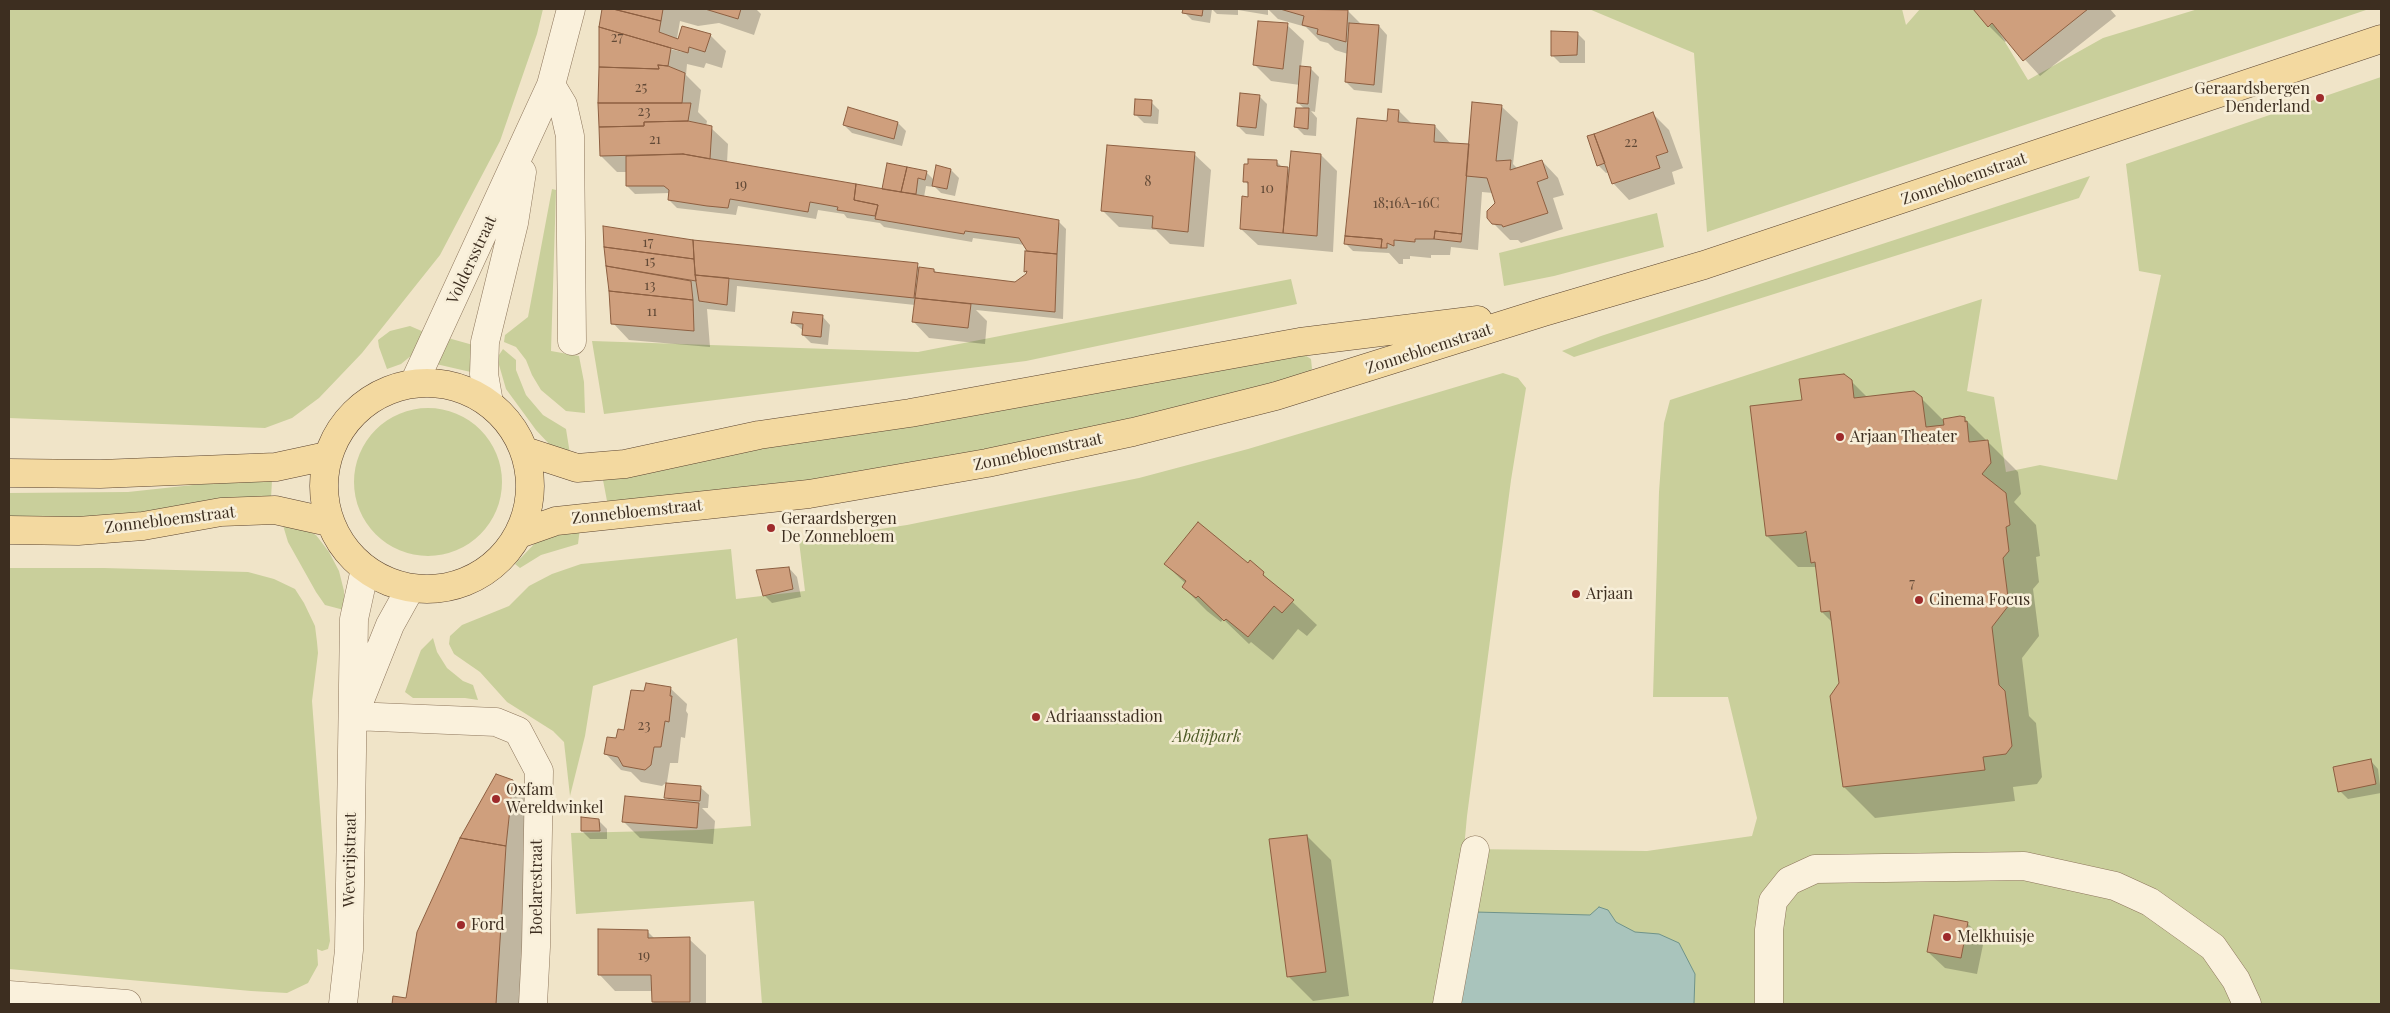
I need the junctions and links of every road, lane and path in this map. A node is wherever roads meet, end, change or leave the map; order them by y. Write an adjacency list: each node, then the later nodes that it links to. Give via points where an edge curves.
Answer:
1 (571, 9): 3 (street, Voldersstraat)
2 (2381, 39): 5 (main road, Zonnebloemstraat, via 1713,262)
3 (551, 85): 4 (street, Voldersstraat); 6 (street, via 563,105 570,136)
4 (529, 136): 8 (street, Voldersstraat); 10 (street, Voldersstraat, via 514,223 485,342 484,374)
5 (1544, 312): 7 (main road, Zonnebloemstraat); 9 (main road, Zonnebloemstraat)
6 (572, 341)
7 (1306, 341): 9 (main road, via 1326,348 1332,370 1326,378); 11 (main road, Zonnebloemstraat, via 910,413 759,435 625,464 577,468)
8 (414, 383): 10 (main road, Zonnebloemstraat, via 440,383 464,389); 12 (main road, Zonnebloemstraat, via 386,391 362,405 341,428)
9 (1305, 388): 16 (main road, Zonnebloemstraat, via 1133,432 987,463 809,494 556,521)
10 (489, 403): 11 (main road, Zonnebloemstraat, via 505,417)
11 (525, 452): 16 (main road, Zonnebloemstraat, via 531,480 530,502)
12 (327, 456): 13 (main road, via 276,467 100,474); 14 (main road, Zonnebloemstraat, via 323,482)
13 (9, 473)
14 (329, 522): 15 (main road, Zonnebloemstraat, via 275,510 221,512 134,527 78,531); 17 (main road, Zonnebloemstraat, via 350,557)
15 (9, 530)
16 (520, 534): 18 (main road, Zonnebloemstraat, via 488,570 457,586 435,590)
17 (365, 569): 18 (main road, Zonnebloemstraat, via 385,581); 19 (street, Weverijstraat, via 354,619)
18 (410, 588): 19 (street, Weverijstraat, via 390,625)
19 (353, 716): 23 (street, Weverijstraat, via 349,950); 24 (street, Boelarestraat, via 496,722 518,731 539,771)
20 (1475, 850): 25 (street)
21 (9, 995): 22 (street)
22 (127, 1004)
23 (343, 1004)
24 (533, 1004)
25 (1447, 1004)
26 (1769, 1004): 27 (street, via 1769,930 1773,901 1790,881 1815,869 2024,866 2115,886 2150,902 2213,947 2236,980)
27 (2247, 1004)

